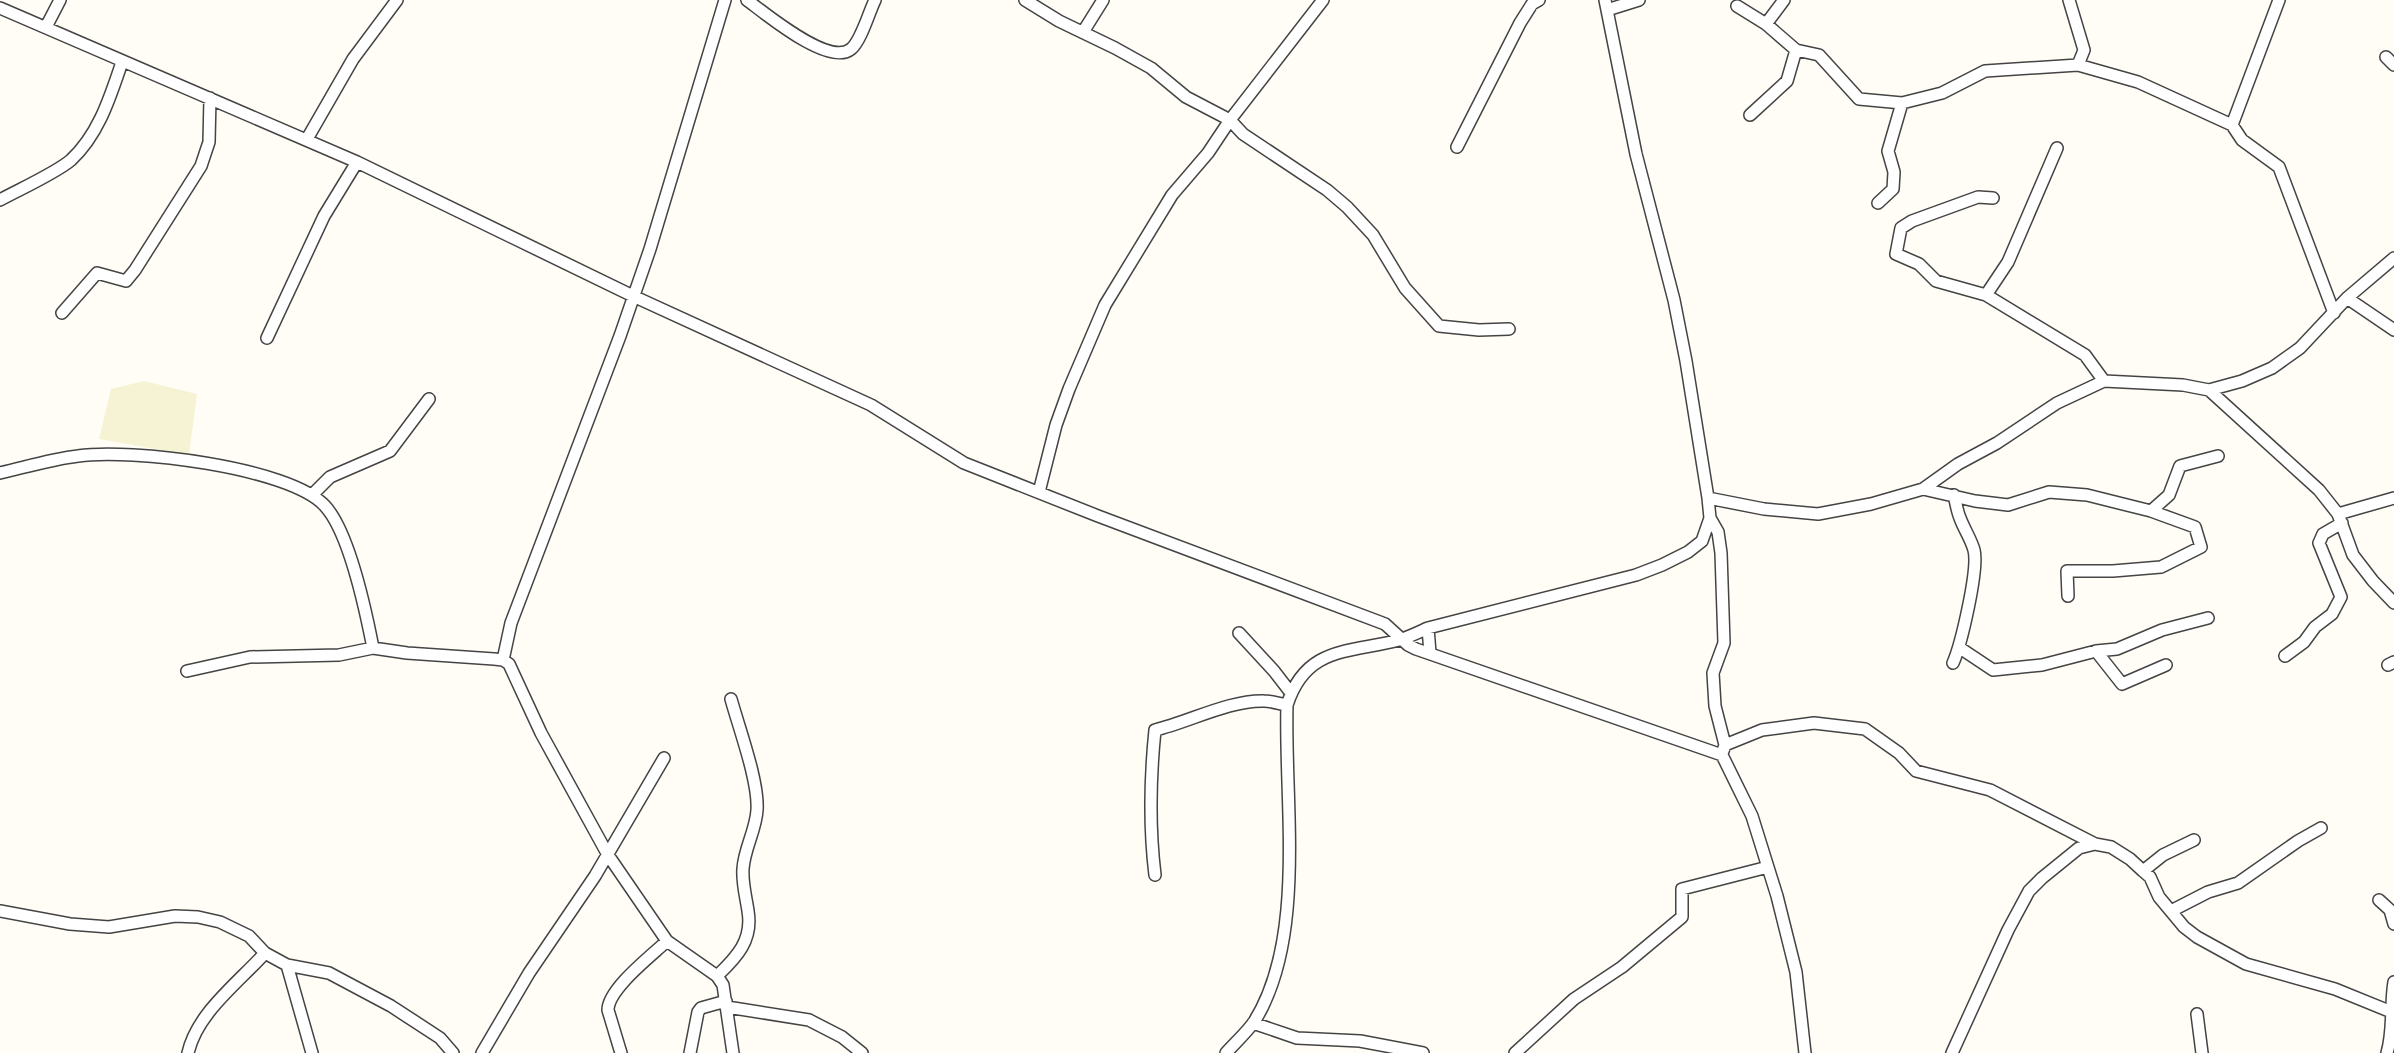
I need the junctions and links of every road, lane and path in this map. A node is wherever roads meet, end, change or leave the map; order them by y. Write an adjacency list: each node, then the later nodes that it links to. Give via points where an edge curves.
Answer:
1 (60, 0): 18 (street)
2 (396, 0): 28 (street, via 353,59)
3 (725, 0): 36 (street)
4 (747, 0): 5 (street, via 814,46 840,53 856,44)
5 (875, 0)
6 (1025, 0): 19 (street)
7 (1103, 0): 19 (street)
8 (1324, 0): 26 (street)
9 (1539, 0): 29 (street, via 1532,4 1520,22)
10 (1639, 0): 14 (street)
11 (1784, 0): 17 (street)
12 (2069, 0): 22 (street, via 2084,50)
13 (2279, 0): 27 (street)
14 (1606, 5): 53 (street, via 1636,154 1685,352)
15 (1737, 6): 17 (street)
16 (0, 8): 18 (street)
17 (1766, 24): 20 (street)
18 (46, 27): 21 (street)
19 (1083, 32): 26 (street, via 1151,68 1186,97)
20 (1796, 50): 24 (street, via 1819,55 1859,99); 25 (street, via 1787,81)
21 (122, 62): 23 (street); 33 (street, via 105,113 77,153 65,165)
22 (2078, 66): 24 (street, via 1985,71 1942,92); 27 (street, via 2138,82)
23 (210, 98): 28 (street); 39 (street, via 209,142 201,166 135,270 126,281 97,273)
24 (1902, 103): 34 (street, via 1888,150 1894,172 1893,189)
25 (1750, 115)
26 (1230, 120): 41 (street, via 1243,134 1347,207 1373,235 1405,288 1439,326); 50 (street, via 1208,153 1172,195 1105,305 1056,425)
27 (2232, 125): 40 (street, via 2242,140 2280,167)
28 (307, 139): 31 (street)
29 (1457, 147)
30 (2057, 148): 37 (street, via 2008,262)
31 (357, 162): 36 (street); 43 (street, via 324,216)
32 (1993, 198): 37 (street, via 1978,197 1912,221 1901,228 1896,254 1919,264 1936,282)
33 (0, 200)
34 (1878, 203)
35 (2394, 258): 38 (street)
36 (633, 296): 50 (street, via 871,405 964,463); 69 (street, via 511,623)
37 (1986, 296): 44 (street, via 2085,355)
38 (2347, 298): 40 (street); 42 (street)
39 (62, 313)
40 (2334, 313): 45 (street, via 2300,348 2272,368)
41 (1509, 329)
42 (2394, 330)
43 (267, 338)
44 (2104, 381): 45 (street, via 2183,384); 49 (street, via 2057,403)
45 (2209, 390): 57 (street, via 2319,490)
46 (429, 399): 51 (street, via 390,451 330,477)
47 (2218, 456): 55 (street, via 2180,466 2169,494)
48 (0, 473): 51 (street, via 78,456 110,454 234,468 283,480)
49 (1923, 489): 52 (street); 53 (street, via 1871,504 1818,514 1764,509)
50 (1039, 492): 63 (street, via 1385,624)
51 (312, 494): 64 (street, via 334,519 352,562)
52 (1954, 495): 55 (street, via 2008,505 2049,492 2087,495); 65 (street, via 1959,516 1975,551)
53 (1708, 498): 56 (street)
54 (2394, 498): 57 (street)
55 (2151, 511): 58 (street, via 2196,527 2201,547 2161,567 2067,570)
56 (1710, 518): 61 (street, via 1702,541 1688,552 1636,575); 76 (street, via 1718,532 1721,553 1724,643 1713,673)
57 (2340, 519): 59 (street, via 2353,555); 68 (street, via 2323,534 2320,542 2341,597 2332,614)
58 (2068, 596)
59 (2394, 603)
60 (2208, 618): 66 (street, via 2162,630 2117,650)
61 (1428, 628): 63 (street); 67 (street)
62 (1239, 634): 73 (street)
63 (1401, 639): 67 (street); 73 (street, via 1333,654 1320,660 1304,672)
64 (373, 648): 69 (street); 72 (street, via 339,655 250,657)
65 (1960, 648): 66 (street, via 1993,670 2042,665); 70 (street)
66 (2096, 651): 71 (street, via 2122,684)
67 (1430, 653): 76 (street)
68 (2285, 656)
69 (503, 660): 81 (street, via 510,664 540,733)
70 (1953, 664)
71 (2166, 665)
72 (187, 671)
73 (1291, 693): 75 (street)
74 (731, 699): 92 (street, via 747,753 757,810 743,868 748,931 737,958)
75 (1287, 705): 84 (street, via 1264,701 1217,709 1155,730 1150,787); 97 (street, via 1285,926 1272,987)
76 (1723, 750): 80 (street, via 1762,730 1814,723 1865,730 1899,753 1916,771 1990,790); 82 (street, via 1752,816)
77 (664, 758): 81 (street)
78 (2321, 828): 87 (street, via 2238,883 2208,892)
79 (2194, 840): 83 (street, via 2162,856)
80 (2095, 844): 83 (street, via 2111,847); 110 (street, via 2080,848 2029,891)
81 (608, 855): 89 (street); 101 (street)
82 (1768, 867): 108 (street, via 1682,889 1682,917 1622,967 1574,999); 109 (street, via 1796,972)
83 (2143, 871): 87 (street)
84 (1155, 875)
85 (2379, 900): 88 (street, via 2390,910)
86 (0, 911): 90 (street, via 70,924 109,927 175,916 198,917 237,929)
87 (2171, 911): 95 (street, via 2184,927 2198,937 2246,964 2334,989)
88 (2394, 924)
89 (667, 941): 92 (street); 102 (street, via 629,977 608,1003)
90 (265, 953): 91 (street); 98 (street, via 206,1014)
91 (287, 965): 99 (street); 100 (street, via 330,973 391,1006 440,1038)
92 (718, 976): 94 (street)
93 (2394, 982): 95 (street)
94 (726, 1004): 103 (street, via 702,1008 698,1012); 104 (street); 105 (street, via 809,1020 842,1037)
95 (2393, 1012): 112 (street)
96 (2197, 1014): 111 (street)
97 (1253, 1023): 106 (street); 107 (street, via 1297,1038 1360,1041)
98 (188, 1053)
99 (312, 1053)
100 (453, 1053)
101 (482, 1053)
102 (621, 1053)
103 (690, 1053)
104 (733, 1053)
105 (862, 1053)
106 (1226, 1053)
107 (1424, 1053)
108 (1515, 1053)
109 (1806, 1053)
110 (1952, 1053)
111 (2202, 1053)
112 (2387, 1053)

